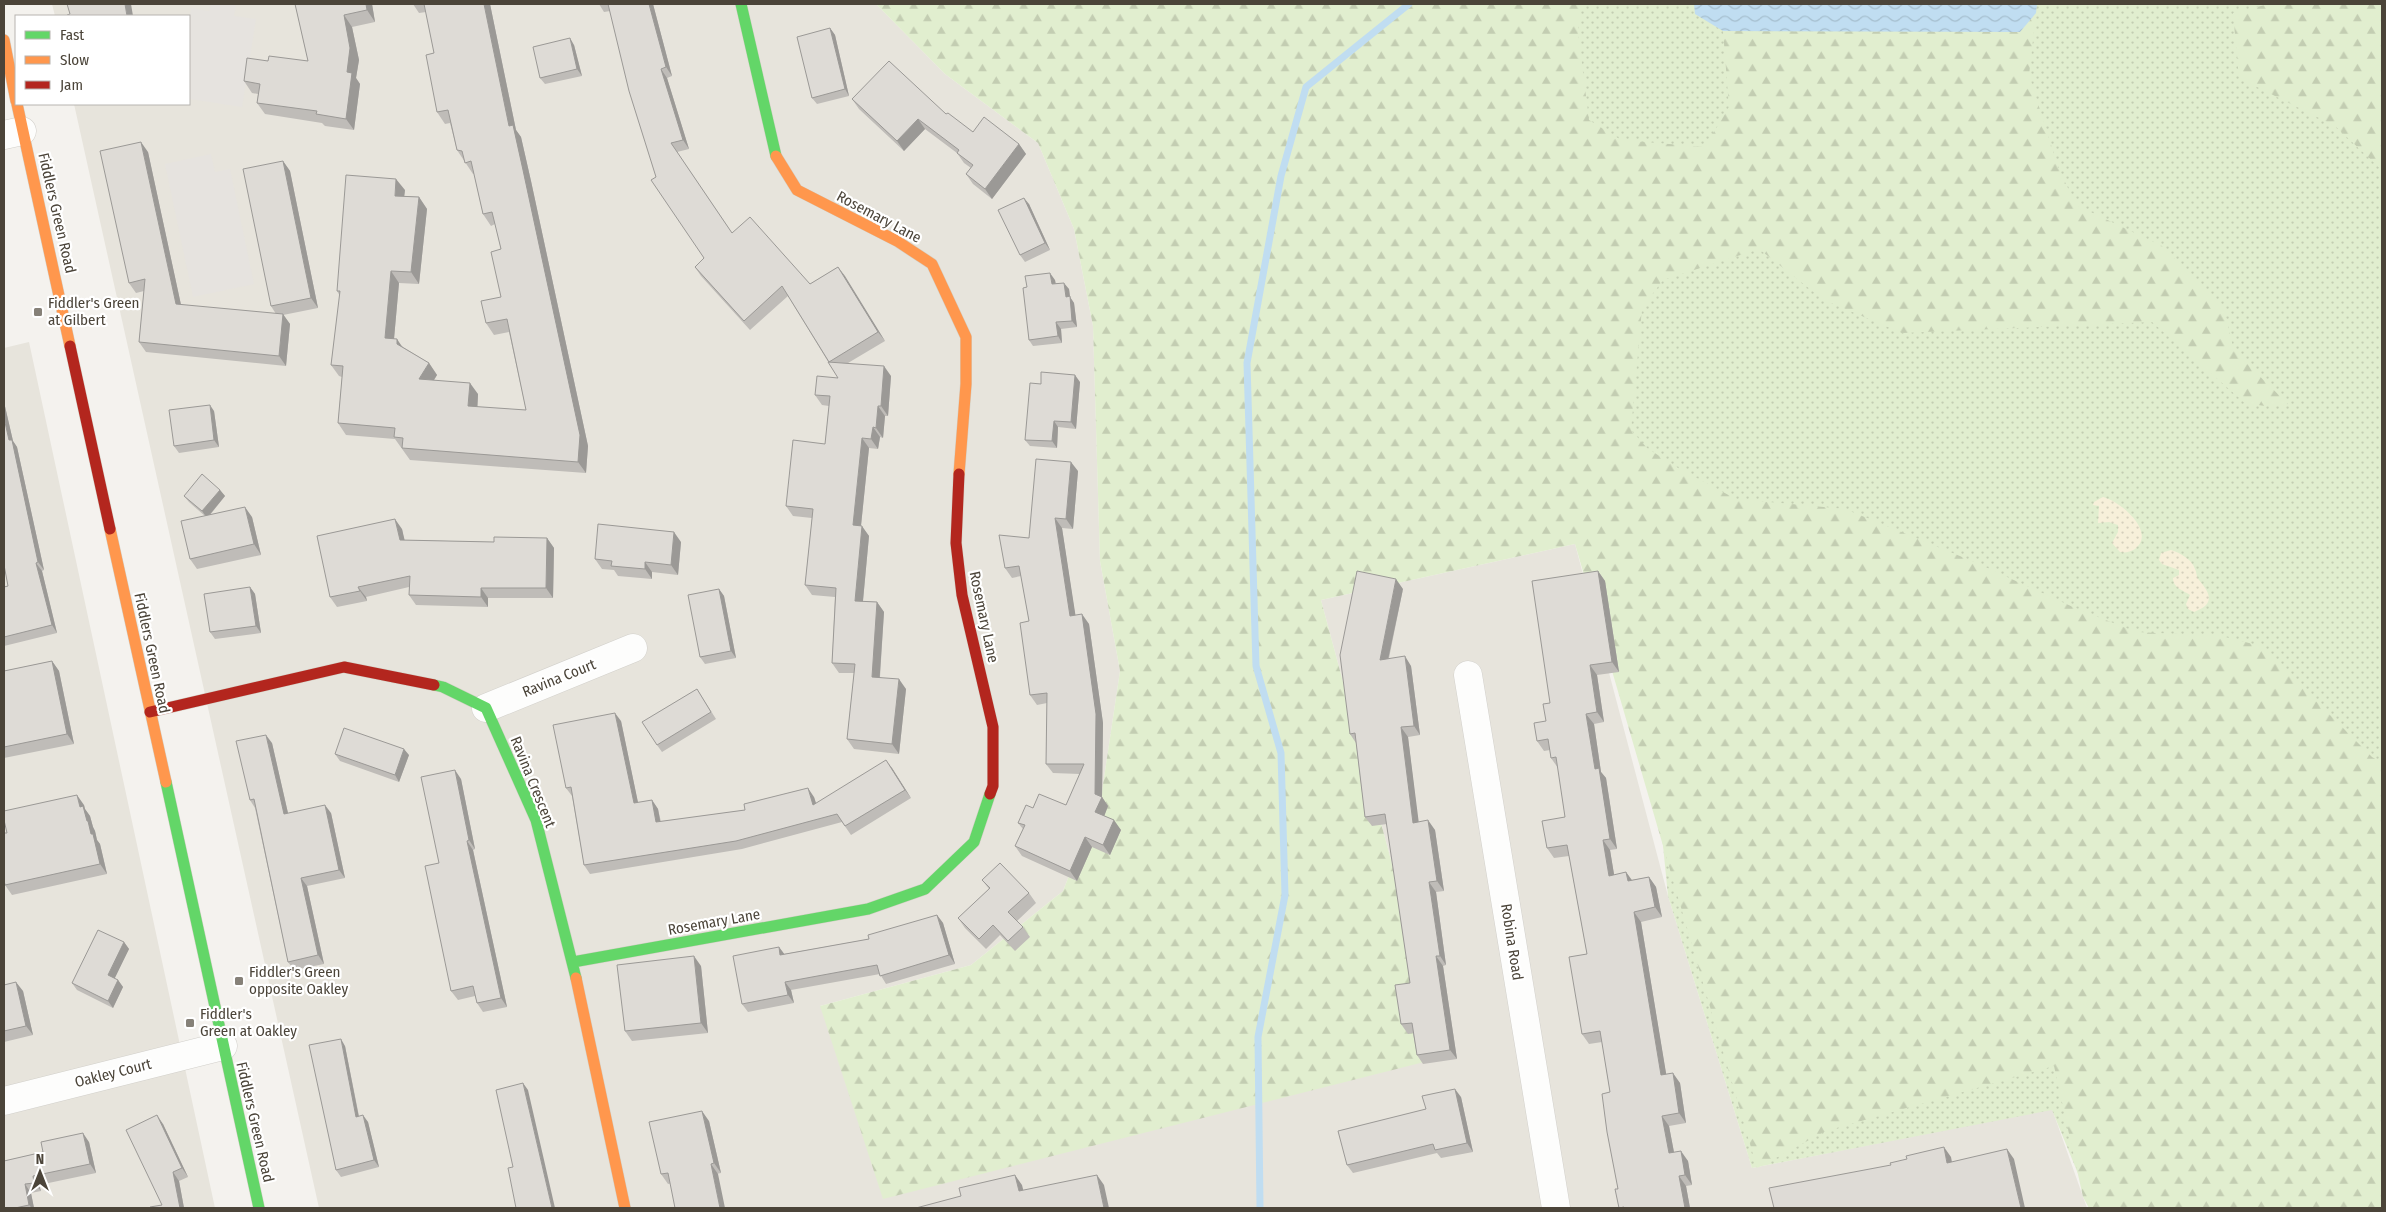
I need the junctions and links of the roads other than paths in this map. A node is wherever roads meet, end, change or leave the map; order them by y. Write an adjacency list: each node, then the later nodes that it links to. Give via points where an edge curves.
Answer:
1 (741, 4): 10 (street, Rosemary Lane, via 774,153 797,190 897,241 932,264 966,337 956,543 962,594 994,727 994,786 974,842 925,889 868,909)
2 (4, 40): 3 (street, Fiddlers Green Road)
3 (15, 92)
4 (17, 105): 5 (street, Fiddlers Green Road)
5 (13, 133): 9 (street, Fiddlers Green Road, via 35,182)
6 (633, 648): 8 (street, Ravina Court)
7 (1468, 675): 15 (street, Robina Road)
8 (486, 708): 9 (street, via 443,687 344,667); 10 (street, Ravina Crescent, via 536,820)
9 (150, 712): 11 (street, Fiddlers Green Road)
10 (573, 962): 14 (street, Ravina Crescent)
11 (223, 1046): 12 (street, Oakley Court); 13 (street, Fiddlers Green Road)
12 (4, 1101)
13 (259, 1208)
14 (625, 1208)
15 (1556, 1208)

